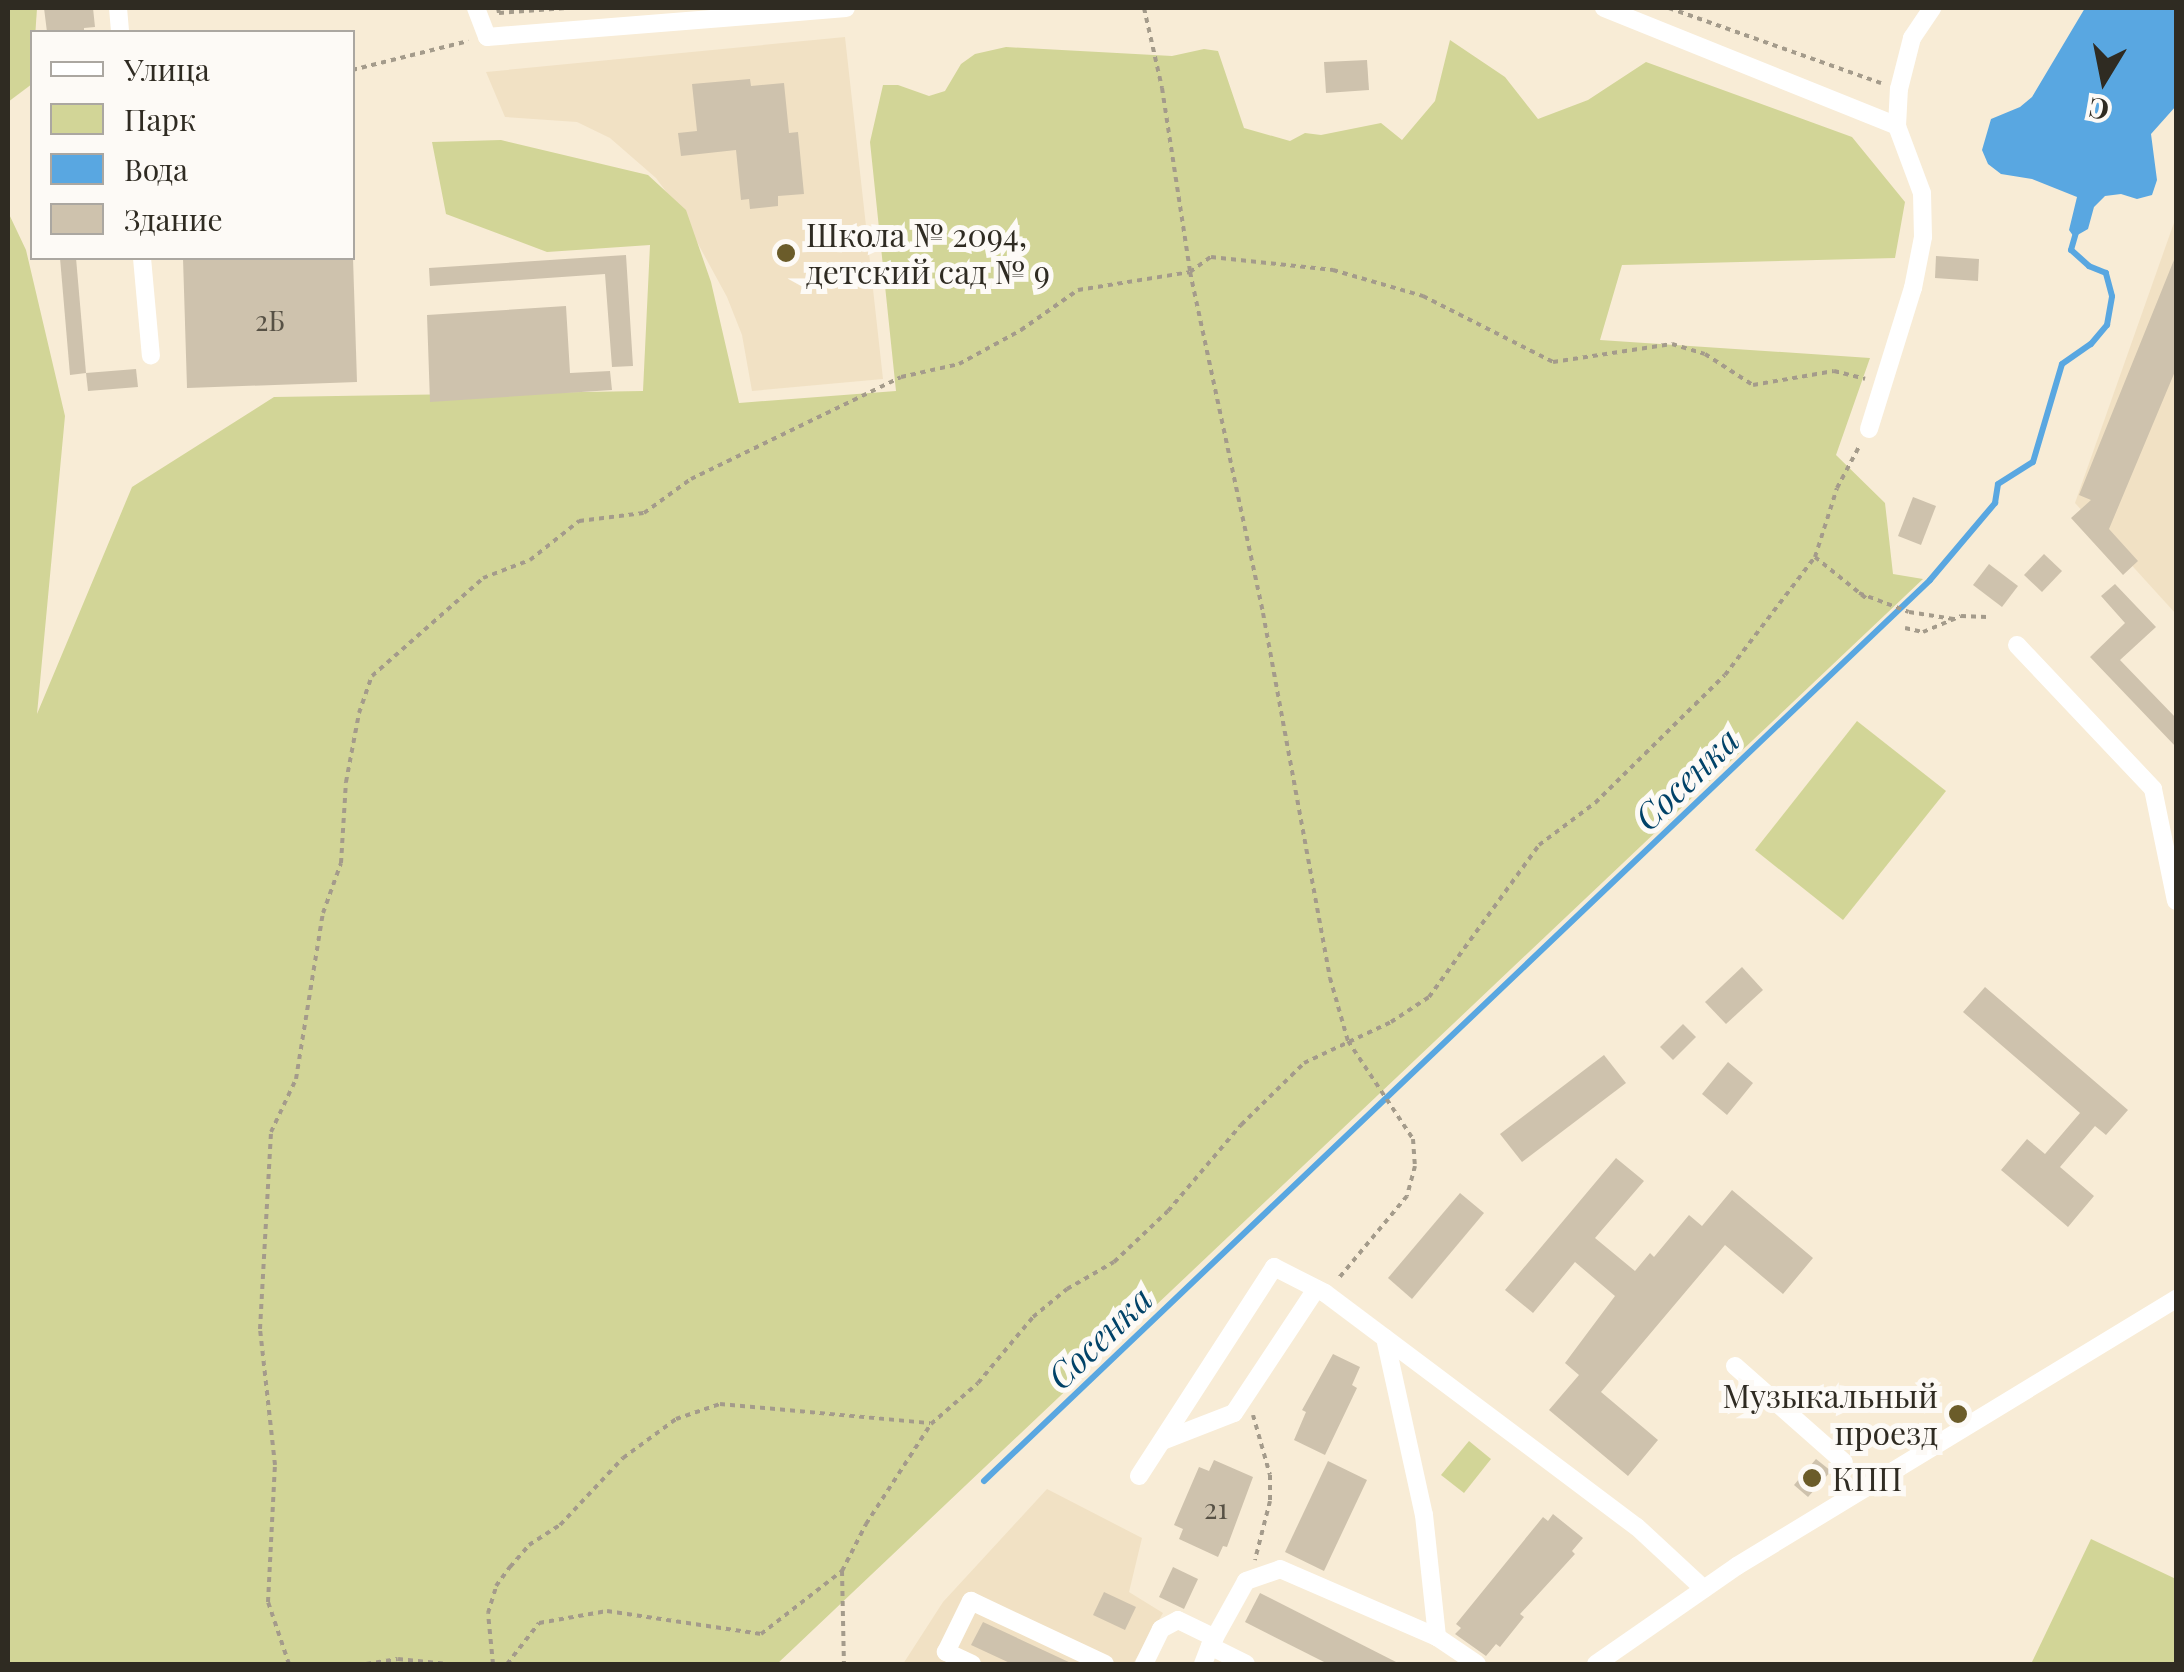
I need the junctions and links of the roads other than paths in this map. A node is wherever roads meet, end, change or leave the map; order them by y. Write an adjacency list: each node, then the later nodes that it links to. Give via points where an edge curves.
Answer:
1 (476, 8): 2 (street, via 487,37)
2 (846, 8)
3 (1604, 8): 5 (street)
4 (1932, 8): 5 (street, via 1912,38)
5 (1897, 126): 8 (street, via 1922,193 1923,238)
6 (142, 260): 7 (street)
7 (151, 356)
8 (1869, 429)
9 (2017, 645): 10 (street, via 2153,789)
10 (2176, 901)
11 (1321, 1291): 13 (street); 15 (street, via 1234,1413); 15 (street, via 1274,1267)
12 (2176, 1299): 18 (street)
13 (1385, 1338): 18 (street, via 1637,1527); 19 (street, via 1424,1515)
14 (1735, 1366): 16 (street)
15 (1162, 1441): 17 (street)
16 (1844, 1462)
17 (1139, 1476)
18 (1704, 1589): 27 (street)
19 (1437, 1637): 20 (street, via 1280,1569 1246,1581); 26 (street)
20 (1213, 1642): 23 (street, via 1178,1620 1160,1630); 24 (street); 25 (street)
21 (972, 1664): 22 (street, via 946,1652 971,1601)
22 (1105, 1664)
23 (1144, 1664)
24 (1202, 1664)
25 (1246, 1664)
26 (1477, 1664)
27 (1596, 1664)

